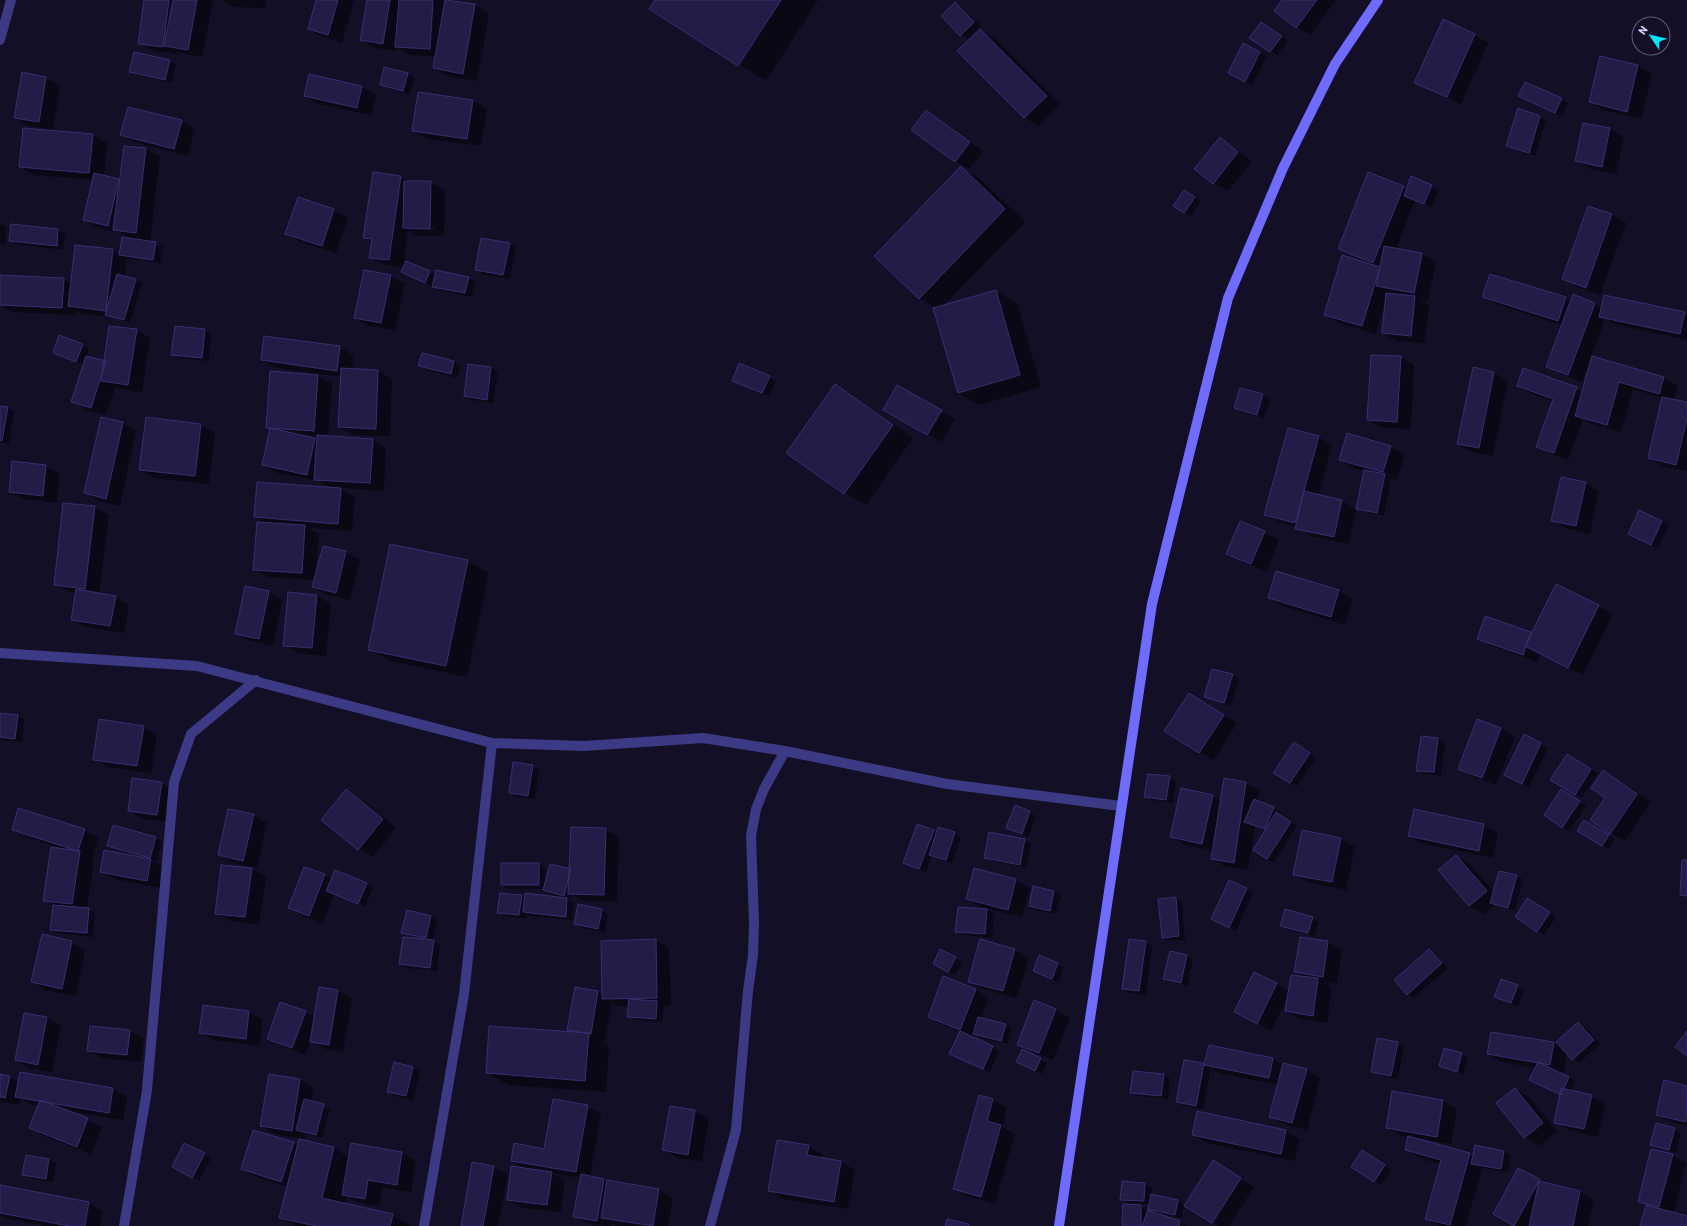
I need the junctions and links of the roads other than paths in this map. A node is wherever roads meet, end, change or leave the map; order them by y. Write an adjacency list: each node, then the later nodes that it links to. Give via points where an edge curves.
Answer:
1 (11, 0): 3 (street)
2 (1378, 0): 8 (street, via 1335,64 1283,168 1228,298 1152,604)
3 (0, 40)
4 (0, 653): 5 (street, via 198,666)
5 (256, 680): 6 (street); 9 (street, via 192,734 174,782 147,1090)
6 (492, 743): 7 (street, via 584,746 703,738); 10 (street, via 464,994)
7 (785, 751): 8 (street, via 947,784); 11 (street, via 756,809 751,836 753,955 736,1130)
8 (1122, 806): 12 (street)
9 (124, 1226)
10 (424, 1226)
11 (710, 1226)
12 (1059, 1226)

